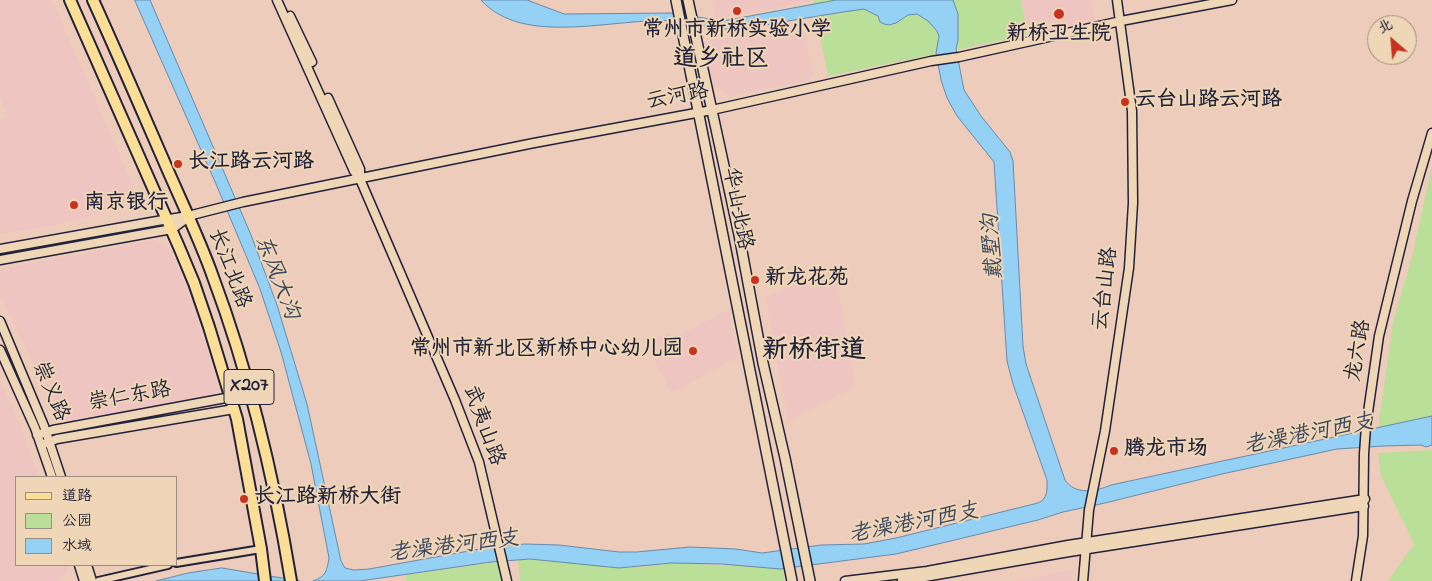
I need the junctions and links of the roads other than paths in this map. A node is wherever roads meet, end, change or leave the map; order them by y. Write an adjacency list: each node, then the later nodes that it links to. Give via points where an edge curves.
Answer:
1 (70, 0): 15 (main road, 长江北路 / X207)
2 (94, 0): 14 (main road, 长江北路 / X207)
3 (277, 0): 13 (street, 武夷山路)
4 (282, 0): 13 (street, 武夷山路, via 360,169)
5 (1118, 0): 9 (street, 云台山路)
6 (1232, 0): 9 (street, 云河路)
7 (688, 3): 10 (main road, 华山北路)
8 (677, 4): 11 (main road, 华山北路)
9 (1121, 21): 10 (street, 云河路); 30 (street, 云台山路, via 1132,111 1133,203 1129,268)
10 (712, 110): 11 (street, 云河路); 43 (main road, 华山北路)
11 (698, 112): 13 (street, 云河路); 36 (main road, 华山北路)
12 (1432, 133): 29 (street, 龙六路, via 1379,336 1366,426)
13 (360, 179): 14 (street, 云河路); 42 (street, 武夷山路, via 456,400 479,462)
14 (188, 216): 15 (street, 云河路); 16 (street, 云河路); 41 (main road, 长江北路 / X207, via 213,276 250,392 286,549)
15 (167, 219): 16 (main road, 长江北路 / X207); 17 (street, 云河路)
16 (172, 230): 18 (street); 21 (main road, 长江北路 / X207, via 194,283)
17 (0, 249)
18 (0, 260)
19 (0, 321): 23 (street, 崇义路)
20 (0, 351): 24 (street, 崇义路)
21 (230, 397): 22 (main road, 长江北路 / X207); 23 (street, 崇仁东路)
22 (234, 409): 25 (street, 崇仁东路); 31 (main road, 长江北路 / X207)
23 (46, 432): 24 (street, 崇仁东路); 25 (street, 崇义路)
24 (37, 435): 26 (street, 崇义路)
25 (50, 442): 26 (street, 崇仁东路); 28 (street, 崇义路)
26 (41, 445): 27 (street, 崇义路)
27 (52, 476)
28 (61, 476)
29 (1365, 502): 30 (street); 47 (street, 龙六路)
30 (1086, 546): 44 (street); 45 (street); 46 (street, 云台山路)
31 (261, 552): 32 (street); 40 (main road, 长江北路)
32 (178, 563)
33 (79, 566): 37 (street)
34 (87, 566): 38 (street)
35 (164, 566): 39 (street)
36 (791, 578)
37 (84, 581)
38 (92, 581)
39 (98, 581)
40 (265, 581)
41 (290, 581)
42 (507, 581)
43 (810, 581)
44 (845, 581)
45 (902, 581)
46 (1083, 581)
47 (1356, 581)

